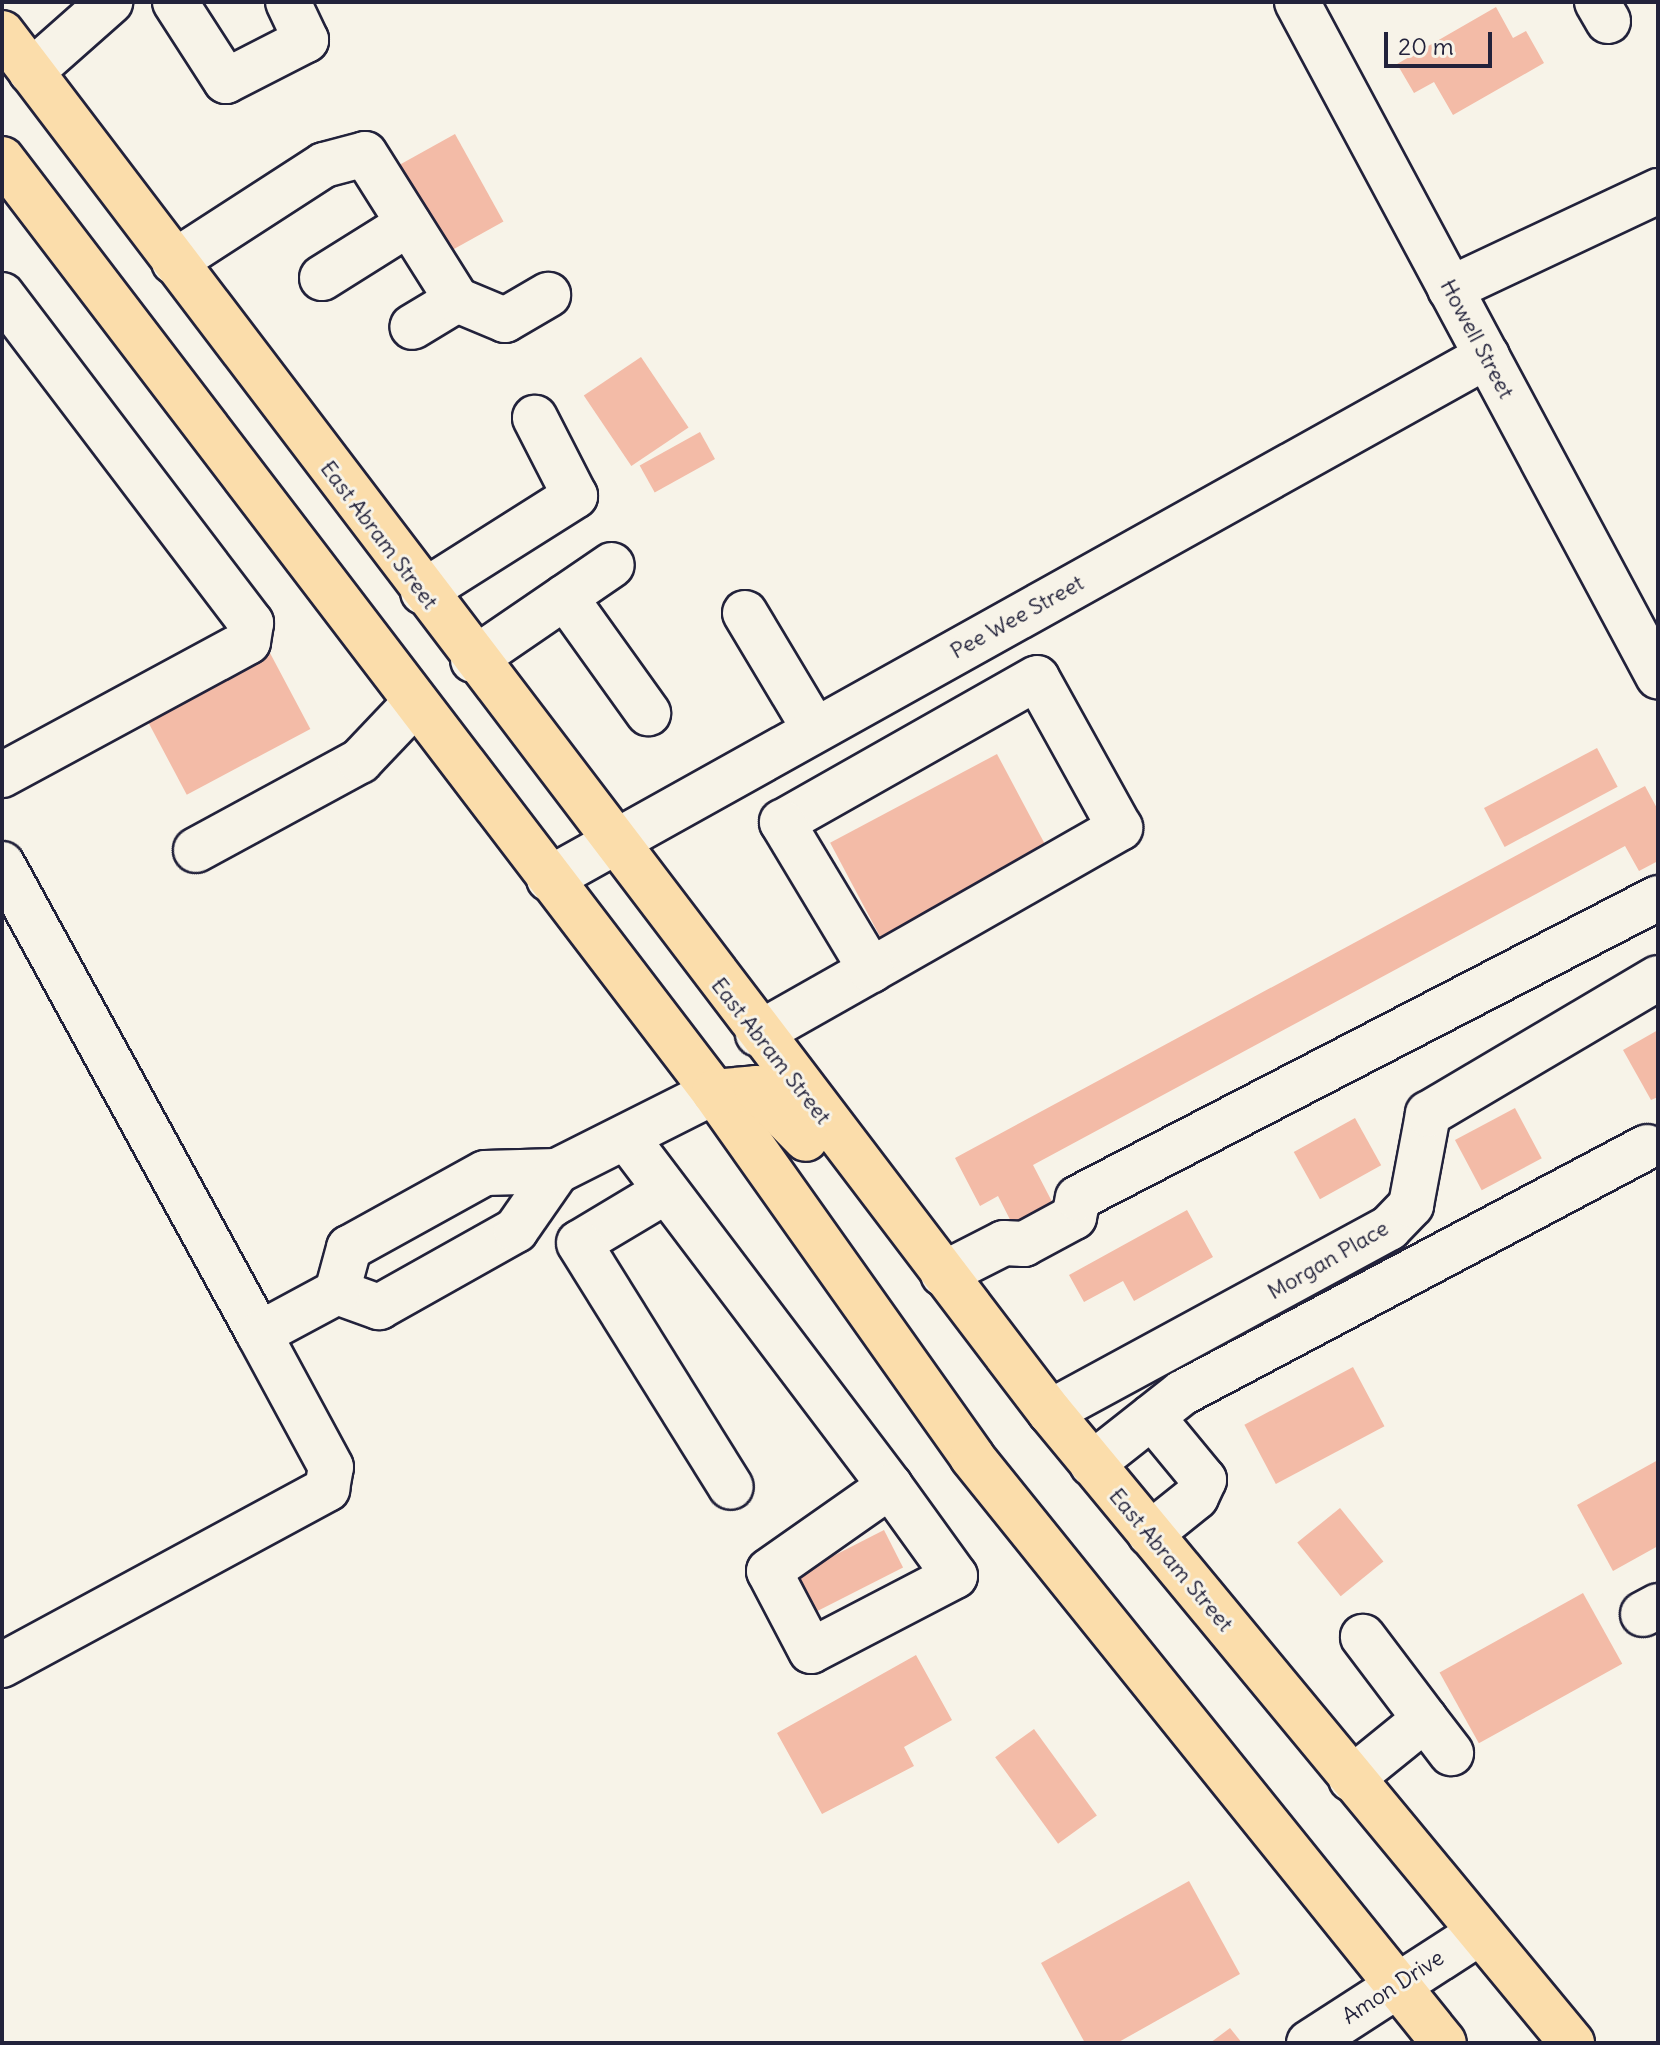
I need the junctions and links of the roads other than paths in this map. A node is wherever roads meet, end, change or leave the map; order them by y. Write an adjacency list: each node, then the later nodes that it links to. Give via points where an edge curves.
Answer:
1 (110, 2): 6 (street)
2 (175, 2): 3 (street, via 226,81 306,40)
3 (288, 2)
4 (1297, 2): 12 (street, Howell Street)
5 (2, 33): 6 (main road, East Abram Street)
6 (31, 72): 10 (main road, East Abram Street)
7 (2, 159): 25 (main road)
8 (1658, 191): 12 (street)
9 (408, 224): 10 (street, via 365,154 324,165); 11 (street); 15 (street)
10 (174, 262): 20 (main road, East Abram Street)
11 (322, 278)
12 (1450, 289): 17 (street, Howell Street)
13 (2, 295): 29 (street, via 251,623 248,642)
14 (548, 295): 15 (street, via 505,320)
15 (457, 300): 16 (street)
16 (412, 327)
17 (1487, 356): 24 (street, Howell Street); 27 (street, Pee Wee Street)
18 (535, 418): 20 (street, via 575,496)
19 (612, 565): 21 (street)
20 (423, 592): 23 (main road, East Abram Street)
21 (565, 597): 23 (street); 26 (street)
22 (745, 613): 27 (street)
23 (473, 660): 31 (main road, East Abram Street)
24 (1658, 676)
25 (415, 703): 32 (street, via 360,761); 34 (main road)
26 (648, 713)
27 (815, 730): 28 (street, Pee Wee Street)
28 (749, 766): 30 (street); 31 (street, Pee Wee Street)
29 (2, 775)
30 (782, 822): 36 (street); 36 (street, via 1037,678 1120,828)
31 (611, 843): 34 (street, Pee Wee Street); 38 (main road, East Abram Street)
32 (196, 850)
33 (2, 864): 46 (street)
34 (549, 879): 39 (main road)
35 (1658, 898): 44 (street, via 1078,1198 1074,1217 1037,1237 1004,1243)
36 (871, 970): 38 (street)
37 (1658, 978): 48 (street, Morgan Place, via 1428,1114 1411,1205 1389,1228)
38 (758, 1034): 44 (main road, East Abram Street)
39 (714, 1092): 40 (street); 47 (main road, via 747,1086 765,1094 916,1283 963,1333); 60 (main road, via 972,1457)
40 (626, 1137): 42 (street); 43 (street)
41 (1654, 1145): 49 (street, via 1182,1393)
42 (557, 1171): 45 (street, via 485,1173 349,1248); 45 (street, via 516,1230 379,1307)
43 (666, 1191): 51 (street); 52 (street, via 579,1243)
44 (943, 1274): 47 (main road, East Abram Street)
45 (337, 1292): 46 (street)
46 (259, 1334): 55 (street, via 331,1467 327,1489)
47 (1016, 1369): 48 (main road, East Abram Street)
48 (1050, 1412): 50 (main road, East Abram Street)
49 (1152, 1417): 50 (street); 53 (street, via 1204,1480 1196,1497)
50 (1092, 1464): 53 (main road, East Abram Street)
51 (890, 1486)
52 (731, 1487)
53 (1150, 1534): 58 (main road, East Abram Street)
54 (1363, 1637): 56 (street)
55 (2, 1665)
56 (1425, 1719): 57 (street); 58 (street)
57 (1451, 1753)
58 (1351, 1779): 59 (main road, East Abram Street)
59 (1479, 1933): 60 (street, Amon Drive); 63 (main road, East Abram Street)
60 (1393, 1982): 61 (street, Amon Drive); 62 (main road)
61 (1309, 2043)
62 (1444, 2043)
63 (1572, 2043)

